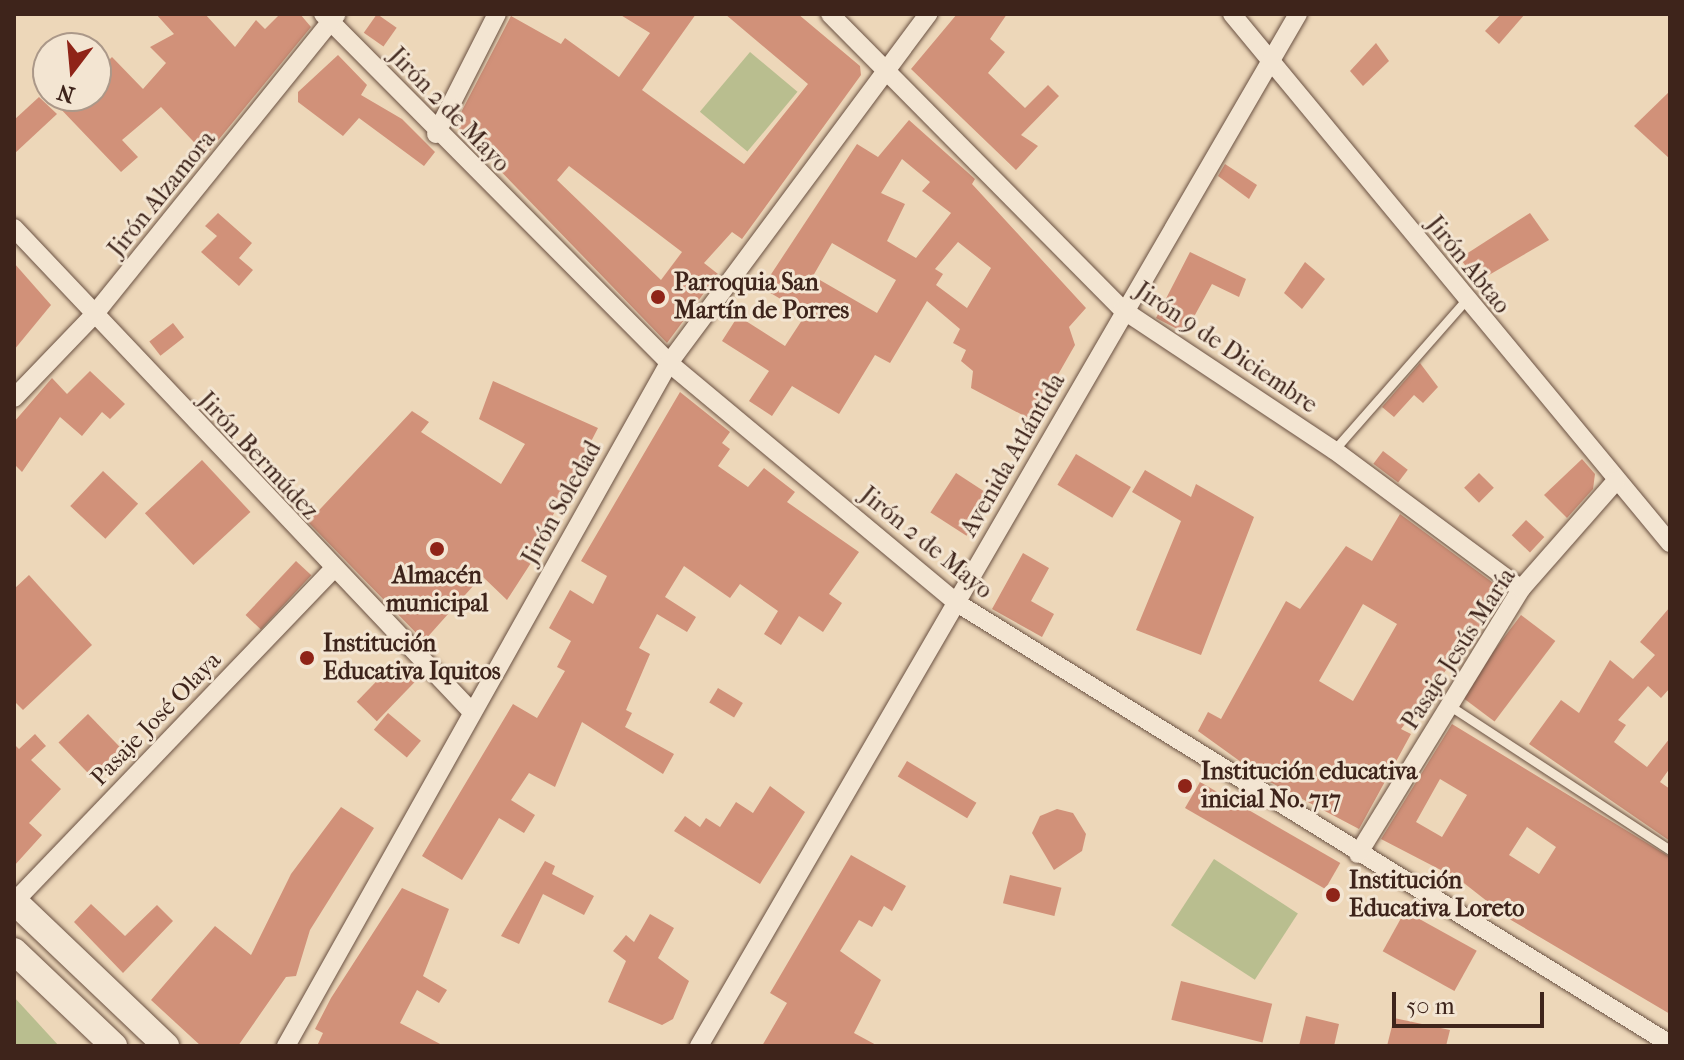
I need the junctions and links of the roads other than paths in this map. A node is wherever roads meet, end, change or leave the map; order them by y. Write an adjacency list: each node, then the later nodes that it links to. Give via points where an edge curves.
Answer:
1 (497, 14): 9 (street)
2 (830, 14): 8 (street, Jirón 9 de Diciembre)
3 (928, 14): 8 (street, Jirón Soledad)
4 (1232, 14): 7 (street, Jirón Abtao)
5 (1298, 14): 7 (street, Avenida Atlántida)
6 (331, 17): 9 (street, Jirón 2 de Mayo); 13 (street, Jirón Alzamora)
7 (1272, 59): 11 (street, Jirón Abtao); 12 (street, Avenida Atlántida)
8 (887, 69): 12 (street, Jirón 9 de Diciembre); 14 (street, Jirón Soledad)
9 (436, 134): 14 (street, Jirón 2 de Mayo)
10 (14, 228): 13 (street, Jirón Bermúdez)
11 (1465, 301): 16 (lane); 17 (street, Jirón Abtao)
12 (1123, 310): 16 (street, Jirón 9 de Diciembre); 21 (street, Avenida Atlántida)
13 (93, 316): 15 (street, Jirón Alzamora); 19 (street, Jirón Bermúdez)
14 (669, 363): 21 (street, Jirón 2 de Mayo); 23 (street, Jirón Soledad)
15 (14, 398)
16 (1334, 450): 20 (street, Jirón 9 de Diciembre)
17 (1616, 481): 18 (street, Jirón Abtao); 20 (street, Pasaje Jesús María)
18 (1670, 543)
19 (333, 569): 23 (street, Jirón Bermúdez); 26 (street, Pasaje José Olaya)
20 (1521, 589): 22 (street, Pasaje Jesús María)
21 (957, 603): 25 (street, Jirón 2 de Mayo); 32 (street, Avenida Atlántida)
22 (1450, 706): 24 (lane); 25 (street, Pasaje Jesús María)
23 (472, 712): 31 (street, Jirón Soledad)
24 (1670, 850)
25 (1358, 854): 28 (street, Jirón 2 de Mayo)
26 (14, 901): 30 (main road)
27 (14, 951): 29 (main road)
28 (1669, 1042)
29 (114, 1046)
30 (166, 1046)
31 (286, 1046)
32 (699, 1046)

